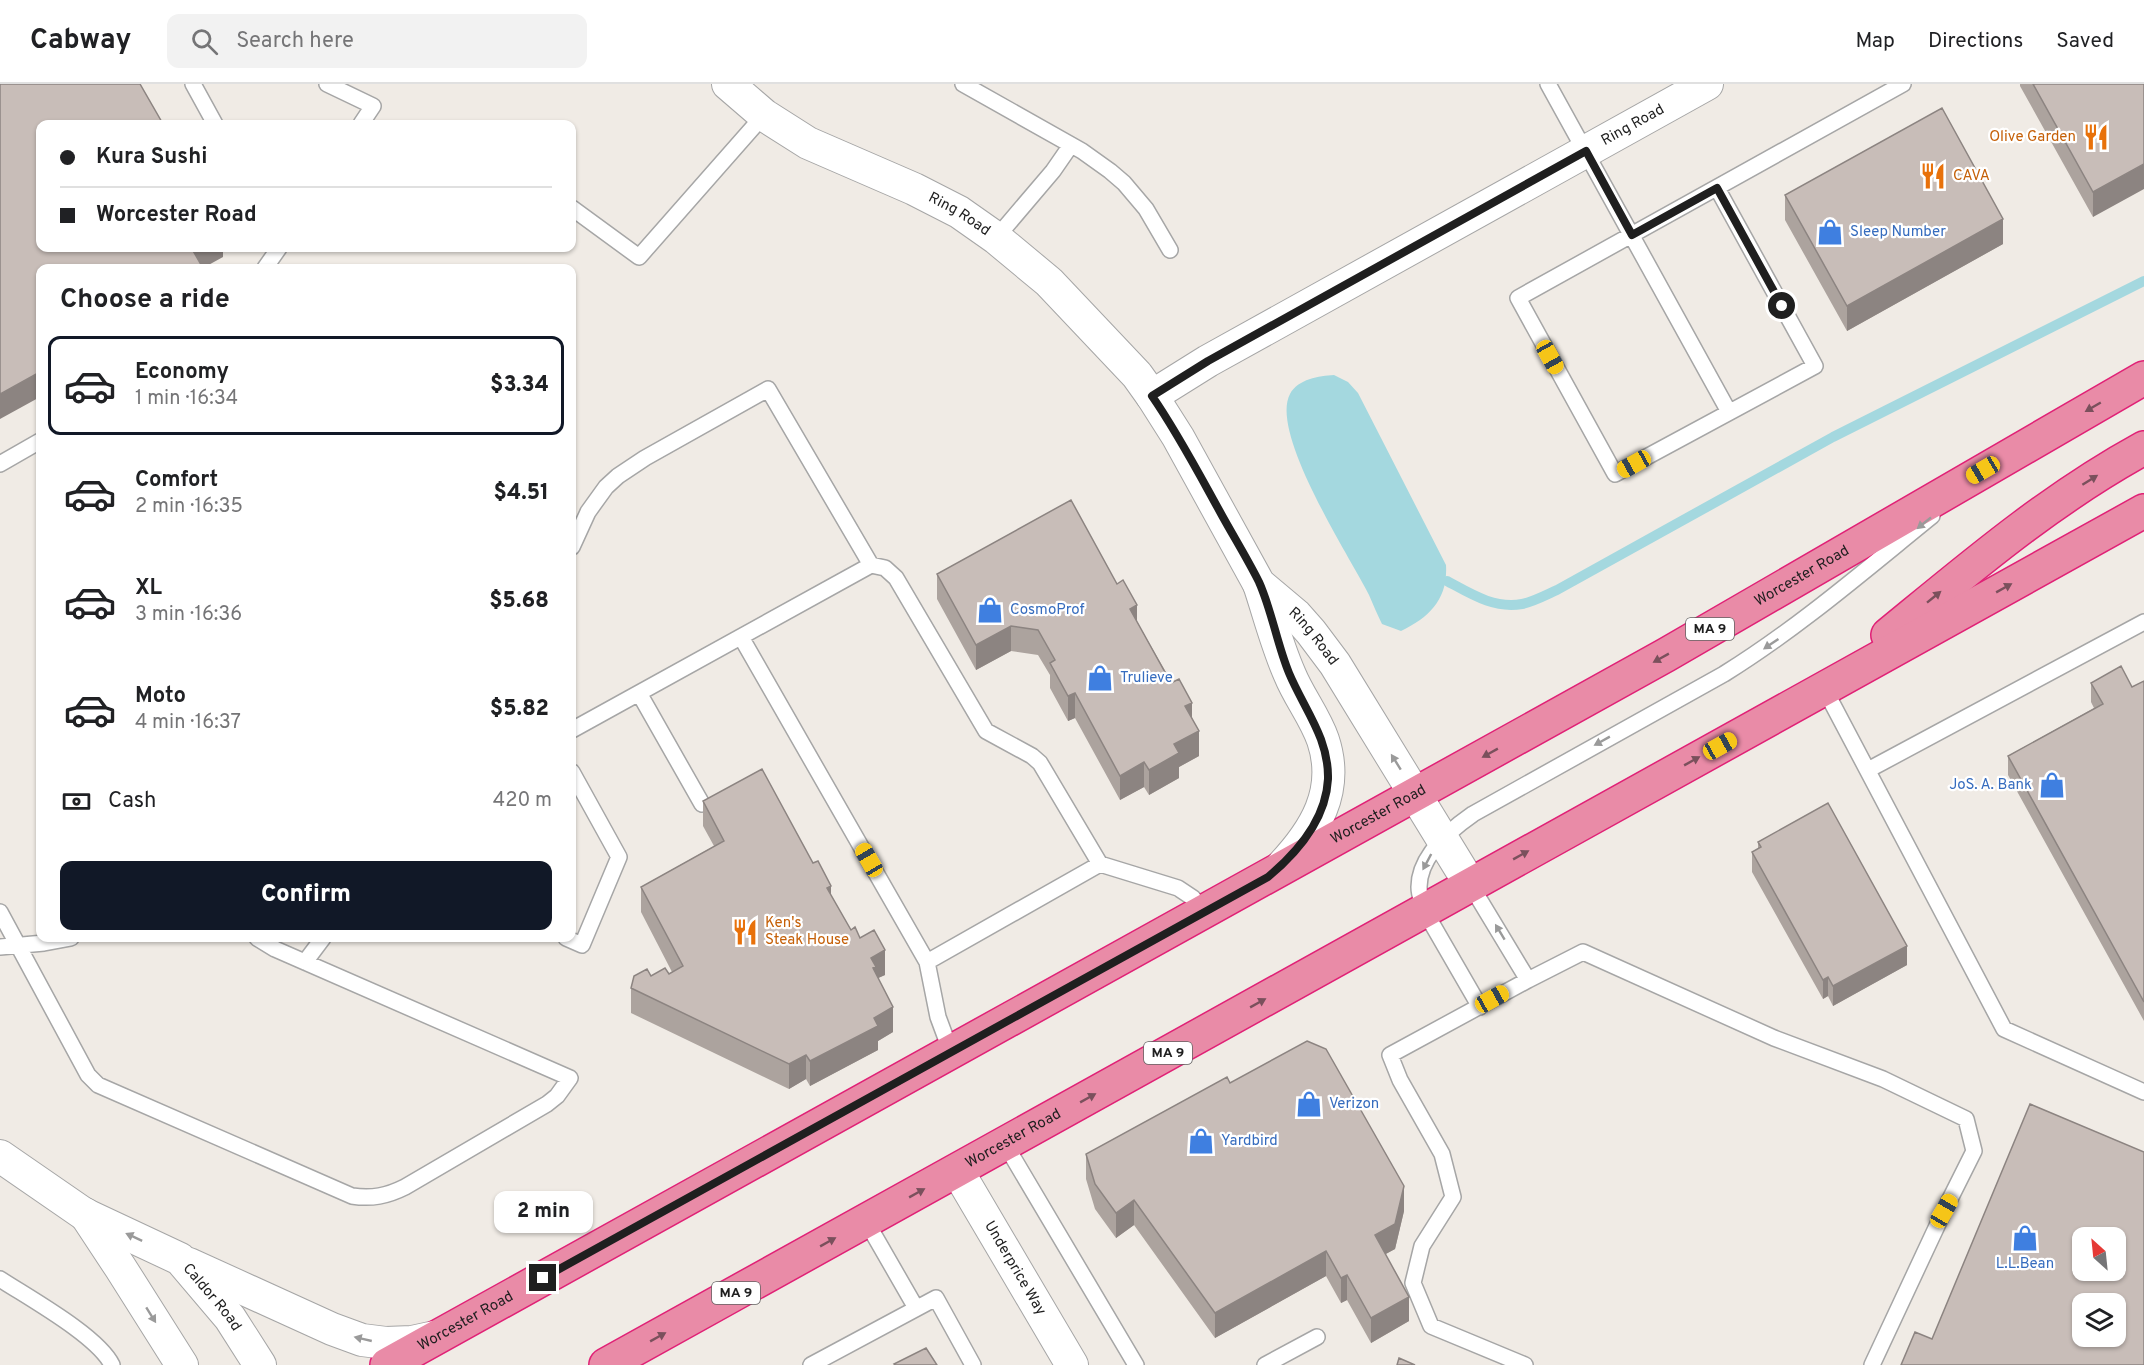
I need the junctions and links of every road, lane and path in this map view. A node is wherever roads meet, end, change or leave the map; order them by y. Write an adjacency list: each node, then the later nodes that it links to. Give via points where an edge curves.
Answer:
1 (193, 84): 9 (lane)
2 (327, 84): 10 (lane, via 373,106)
3 (728, 84): 8 (street, Ring Road)
4 (963, 84): 11 (lane)
5 (1548, 84): 12 (lane)
6 (1707, 84): 12 (street, Ring Road)
7 (1903, 84): 13 (lane)
8 (764, 115): 14 (lane, via 639,257); 16 (street, Ring Road, via 823,150 939,201)
9 (213, 120)
10 (364, 120)
11 (1071, 145): 16 (lane); 17 (lane, via 1124,183 1146,209)
12 (1586, 151): 15 (lane); 19 (street, Ring Road)
13 (1717, 188): 15 (lane); 20 (lane, via 1815,366)
14 (576, 211)
15 (1632, 235): 20 (lane); 20 (lane, via 1518,298 1615,474)
16 (996, 237): 19 (street, Ring Road, via 1049,282)
17 (1170, 250)
18 (2144, 378): 23 (highway, Worcester Road / MA 9, one-way to 23)
19 (1152, 396): 28 (street, Ring Road)
20 (1729, 412)
21 (36, 443): 24 (lane)
22 (2144, 448): 31 (highway, one-way to 22, via 2040,512)
23 (2002, 460): 36 (highway, Worcester Road / MA 9, one-way to 36, via 1666,655); 38 (lane, one-way to 38, via 1764,649 1473,814)
24 (0, 464)
25 (2144, 511): 31 (highway, Worcester Road / MA 9, one-way to 25)
26 (576, 538): 27 (lane, via 588,512 618,476 768,389)
27 (870, 565): 30 (lane); 39 (lane, via 885,568 896,578 986,730 1032,756 1047,772)
28 (1259, 584): 36 (street, Ring Road, one-way to 28, via 1323,648 1296,615); 40 (street, via 1290,675 1323,740 1328,766 1327,792 1318,820 1302,844)
29 (2144, 622): 34 (lane)
30 (741, 637): 32 (lane); 52 (lane)
31 (1824, 688): 34 (lane); 41 (highway, Worcester Road / MA 9, one-way to 31)
32 (639, 693): 33 (lane); 37 (lane)
33 (576, 728)
34 (1868, 770): 56 (lane, via 2004,1029)
35 (576, 779): 48 (lane, via 620,857 582,945)
36 (1416, 794): 38 (street, Ring Road); 40 (highway, Worcester Road / MA 9)
37 (702, 804)
38 (1443, 838): 41 (street, Ring Road); 42 (lane, one-way to 42, via 1422,873 1419,885)
39 (1100, 864): 44 (lane, via 1178,888 1193,898); 52 (lane)
40 (1268, 877): 44 (highway, Worcester Road / MA 9)
41 (1470, 884): 42 (highway, Worcester Road / MA 9); 53 (lane, one-way to 41)
42 (1424, 910): 54 (lane); 57 (highway, Worcester Road / MA 9, one-way to 42)
43 (0, 912): 49 (lane)
44 (1204, 913): 55 (highway, Worcester Road / MA 9)
45 (49, 942): 49 (lane)
46 (263, 942): 51 (lane)
47 (320, 942): 51 (lane)
48 (575, 942)
49 (18, 945): 50 (lane); 51 (lane, via 88,1075 98,1085 352,1196 374,1198 405,1187 548,1104 570,1078)
50 (0, 947)
51 (305, 962)
52 (927, 962): 55 (lane, via 938,1017)
53 (1528, 980): 54 (lane); 78 (lane, via 1583,952 1774,1038 1883,1079 1966,1119 1974,1151)
54 (1480, 1007): 77 (lane, via 1390,1055 1442,1154 1452,1197 1422,1246 1413,1283 1431,1326)
55 (951, 1052): 65 (highway, Worcester Road / MA 9)
56 (2144, 1092)
57 (1005, 1144): 59 (highway, Worcester Road / MA 9); 75 (lane)
58 (0, 1156): 60 (street, Caldor Road)
59 (957, 1170): 61 (highway, Worcester Road / MA 9, one-way to 59); 74 (street, Underprice Way)
60 (84, 1214): 62 (street, Caldor Road, one-way to 60); 68 (street, Caldor Road, one-way to 68)
61 (866, 1221): 64 (lane); 71 (highway, Worcester Road / MA 9, one-way to 61)
62 (180, 1259): 65 (street, one-way to 62, via 412,1342 362,1340); 69 (street, Caldor Road, via 230,1318)
63 (0, 1279): 67 (lane, via 102,1348)
64 (916, 1308): 72 (lane); 73 (lane, via 936,1298)
65 (441, 1335): 70 (highway, Worcester Road / MA 9)
66 (1317, 1337): 76 (lane)
67 (112, 1365)
68 (182, 1365)
69 (260, 1365)
70 (387, 1365)
71 (606, 1365)
72 (812, 1365)
73 (973, 1365)
74 (1072, 1365)
75 (1136, 1365)
76 (1265, 1365)
77 (1525, 1365)
78 (1872, 1365)

